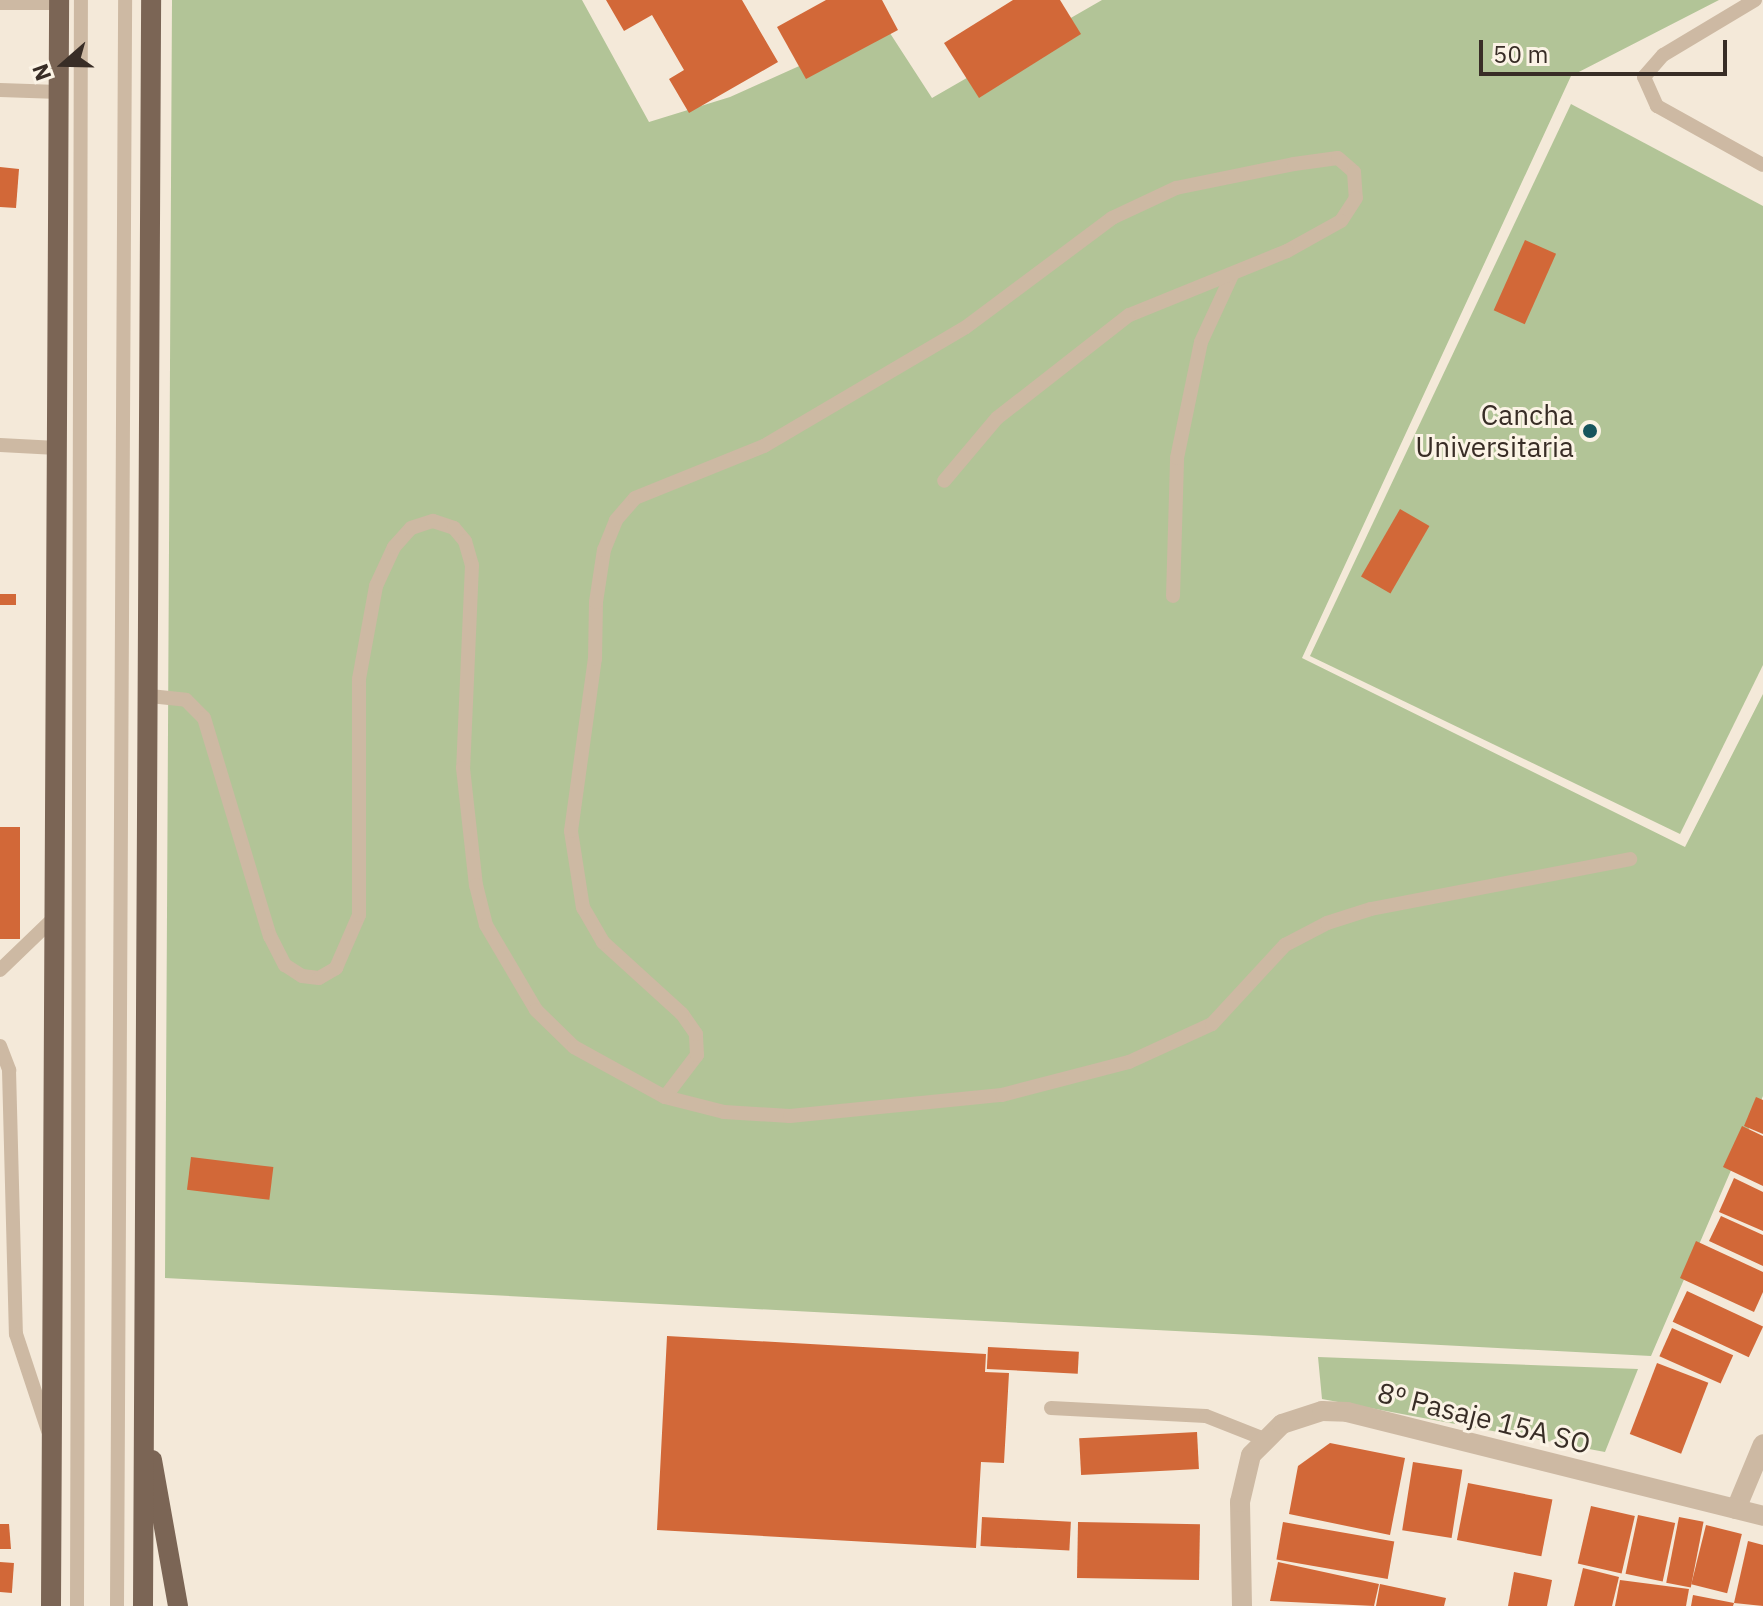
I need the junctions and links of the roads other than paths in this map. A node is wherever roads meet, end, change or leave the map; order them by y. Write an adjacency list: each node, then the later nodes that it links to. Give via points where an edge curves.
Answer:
1 (81, 0): 29 (lane)
2 (125, 0): 30 (lane)
3 (151, 0): 15 (main road)
4 (1755, 0): 9 (lane, via 1663,55 1644,77 1657,106)
5 (59, 2): 6 (lane); 8 (main road)
6 (0, 3)
7 (0, 90): 8 (lane)
8 (59, 92): 12 (main road)
9 (1763, 165)
10 (1232, 275): 13 (lane, via 1129,315 997,418); 14 (lane, via 1201,342 1177,458); 20 (lane, via 1341,221 1356,198 1354,172 1338,158 1294,164 1176,188 1112,218 966,327 764,446 635,498 616,520 604,550 596,602 595,659 571,831 583,908 603,942 682,1014 696,1034 697,1055)
11 (0, 445): 12 (lane)
12 (57, 448): 17 (main road)
13 (944, 481)
14 (1173, 596)
15 (150, 696): 20 (lane, via 186,700 204,718 270,936 285,965 302,976 319,978 336,968 359,915 359,679 376,586 394,547 411,528 433,521 454,528 465,541 472,565 463,768 476,885 486,925 510,974 545,1020 574,1047); 22 (main road)
16 (1630, 859): 20 (lane, via 1371,909 1327,923 1285,945 1212,1024 1129,1062 1002,1095 790,1116 724,1112)
17 (58, 914): 18 (lane); 23 (main road)
18 (0, 970)
19 (0, 1046): 23 (lane, via 9,1070 16,1334)
20 (665, 1097)
21 (1051, 1408): 24 (lane, via 1206,1416)
22 (142, 1414): 31 (main road); 32 (main road)
23 (48, 1431): 28 (main road)
24 (1264, 1439): 26 (street, 8º Pasaje 15A SO, via 1301,1417 1347,1412); 33 (street, via 1247,1466 1240,1502)
25 (1763, 1444): 26 (street)
26 (1736, 1509): 27 (street, 8º Pasaje 15A SO)
27 (1763, 1516)
28 (51, 1606)
29 (77, 1606)
30 (117, 1606)
31 (143, 1606)
32 (178, 1606)
33 (1242, 1606)

